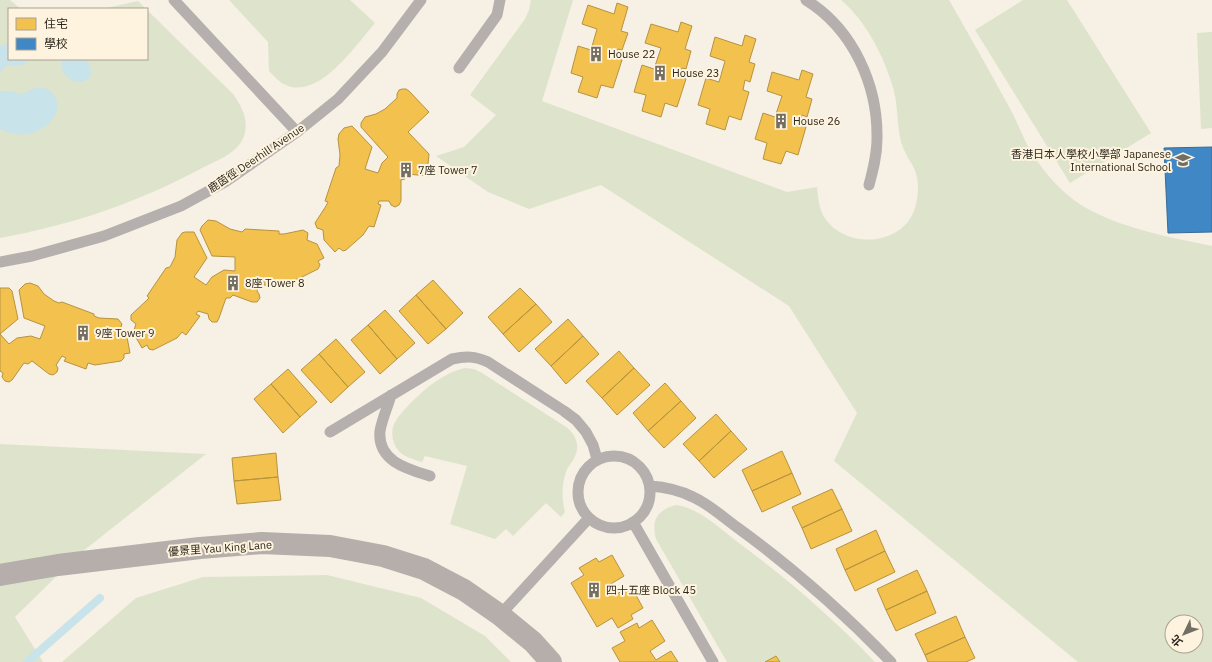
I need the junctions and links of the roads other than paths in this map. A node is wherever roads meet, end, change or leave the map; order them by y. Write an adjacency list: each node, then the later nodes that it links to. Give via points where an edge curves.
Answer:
1 (174, 0): 6 (lane)
2 (421, 0): 6 (lane, 鹿茵徑 Deerhill Avenue, via 382,52 338,99)
3 (500, 0): 5 (lane, via 497,15)
4 (806, 0): 7 (lane, via 829,18 844,35 866,74 873,96 877,125 877,141)
5 (458, 68)
6 (297, 132): 8 (lane, 鹿茵徑 Deerhill Avenue, via 225,182 180,206 104,236)
7 (869, 185)
8 (0, 262)
9 (391, 395): 10 (lane); 11 (lane, via 452,359 464,356 477,357 576,420 593,445); 12 (lane, via 380,431 387,455 396,464)
10 (330, 432)
11 (597, 459): 13 (lane, via 608,456 630,459 646,475); 14 (lane, via 581,475 578,486 578,498)
12 (430, 476)
13 (650, 486): 15 (lane, via 647,508); 20 (lane, via 665,487 695,497 761,544 814,587)
14 (589, 518): 15 (lane, via 609,528); 17 (lane)
15 (633, 522): 19 (lane)
16 (0, 575): 17 (street, 優景里 Yau King Lane, via 58,565 200,548 262,543 330,546 383,556 424,569 464,590)
17 (500, 614): 18 (street, 優景里 Yau King Lane)
18 (551, 662)
19 (713, 662)
20 (891, 662)

